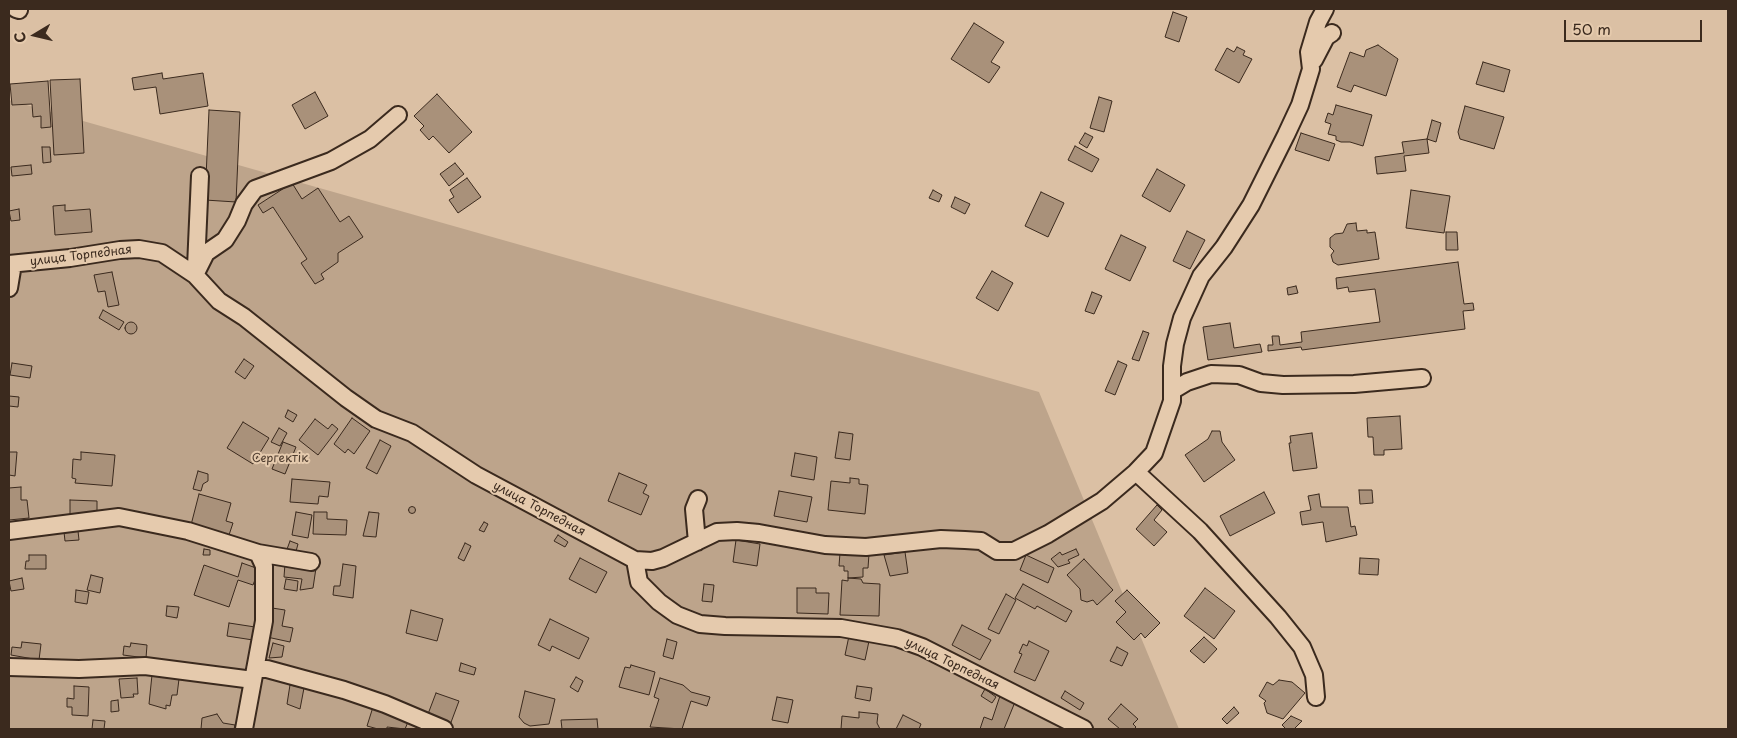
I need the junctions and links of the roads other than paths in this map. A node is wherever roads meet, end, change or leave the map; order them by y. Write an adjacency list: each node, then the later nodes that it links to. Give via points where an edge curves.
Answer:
1 (1325, 9): 3 (street, via 1309,52)
2 (1332, 34): 3 (street, via 1326,37)
3 (1311, 69): 10 (street, via 1300,105 1251,205 1201,276 1182,318 1175,344)
4 (398, 115): 7 (street, via 370,139 331,162 255,189 225,240 206,253)
5 (200, 176): 7 (street)
6 (11, 264): 7 (street, улица Торпедная, via 139,249 162,253); 8 (street)
7 (195, 275): 16 (street, улица Торпедная, via 219,301 376,419 412,433 476,475)
8 (9, 288)
9 (1422, 378): 10 (street, via 1354,384 1283,385 1261,383 1239,375 1211,374)
10 (1172, 391): 11 (street, via 1172,401 1154,453)
11 (1136, 472): 14 (street, via 1102,501 1014,551 997,551 980,541 941,539 866,548 737,531 717,532); 20 (street, via 1200,530 1278,616 1302,647 1314,675)
12 (693, 504): 14 (street)
13 (9, 531): 15 (street, via 119,518 188,531)
14 (697, 542): 16 (street, via 663,558)
15 (258, 553): 17 (street); 19 (street, via 264,566 264,621)
16 (635, 560): 23 (street, улица Торпедная, via 639,582 676,615 700,624 841,628 897,638 922,647)
17 (311, 562)
18 (9, 667): 19 (street, via 79,669 145,666)
19 (254, 674): 21 (street); 22 (street, via 267,669 344,690)
20 (1316, 697)
21 (244, 729)
22 (444, 729)
23 (1084, 729)

